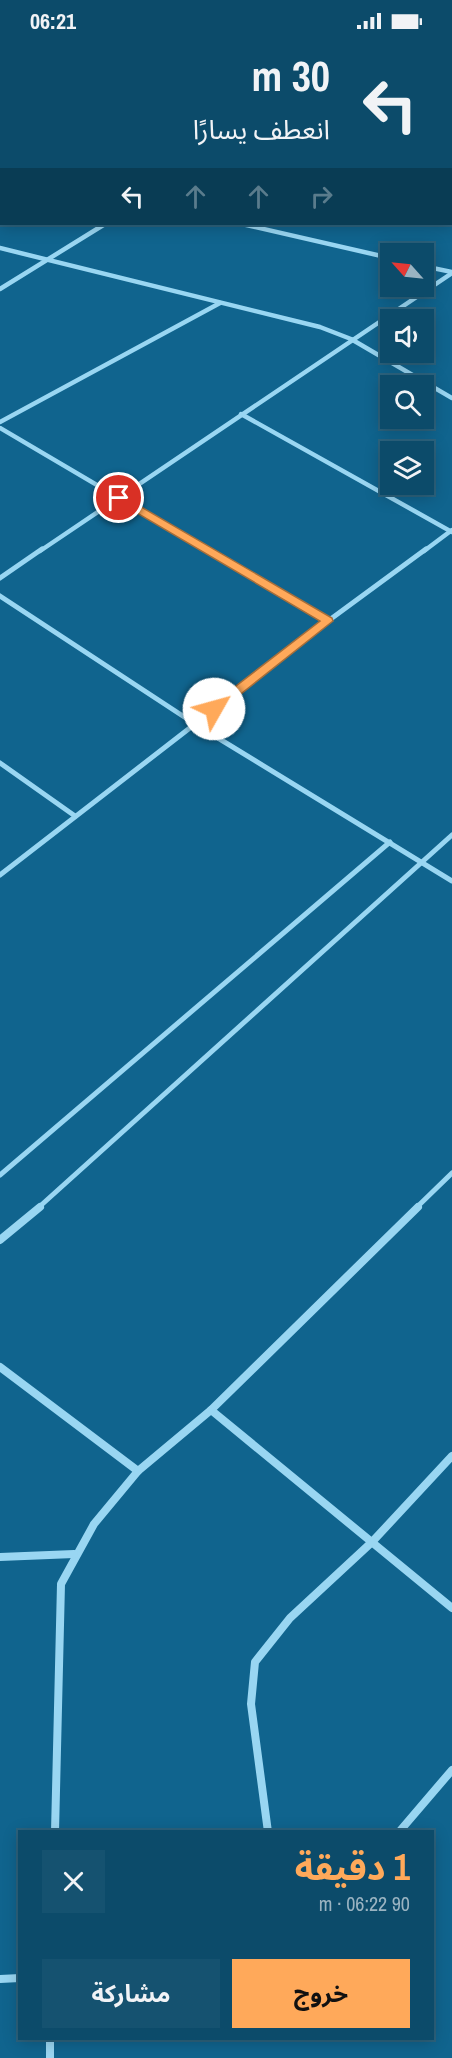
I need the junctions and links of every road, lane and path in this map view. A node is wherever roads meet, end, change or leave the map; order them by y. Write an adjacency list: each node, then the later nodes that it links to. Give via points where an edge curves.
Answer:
1 (103, 225): 5 (street)
2 (246, 225): 4 (street)
3 (0, 248): 5 (street)
4 (380, 256)
5 (48, 261): 8 (street); 9 (street)
6 (434, 269): 7 (street)
7 (452, 273): 10 (street)
8 (0, 289)
9 (220, 302): 10 (street); 15 (street)
10 (351, 339): 12 (street); 14 (street)
11 (452, 389): 12 (street)
12 (446, 394): 13 (street)
13 (452, 398)
14 (241, 414): 17 (street); 18 (street)
15 (0, 422)
16 (0, 428): 17 (street)
17 (119, 498): 19 (street); 21 (street)
18 (451, 531): 21 (street)
19 (0, 578)
20 (0, 596): 22 (street)
21 (328, 621): 22 (street)
22 (195, 724): 24 (street); 26 (street)
23 (0, 763): 24 (street)
24 (75, 816): 28 (street)
25 (452, 835): 27 (street)
26 (390, 842): 27 (street); 31 (street)
27 (423, 862): 29 (street); 32 (street)
28 (0, 875)
29 (452, 881)
30 (452, 1173): 34 (street)
31 (0, 1175)
32 (0, 1240)
33 (0, 1367): 36 (street)
34 (211, 1410): 36 (street); 37 (street)
35 (452, 1456): 37 (street)
36 (138, 1471): 38 (street, via 105,1507)
37 (372, 1542): 40 (street); 43 (street, via 290,1618 255,1662 251,1704)
38 (74, 1554): 39 (street); 42 (street, via 62,1584)
39 (0, 1557)
40 (452, 1608)
41 (452, 1770): 44 (street)
42 (55, 1830)
43 (268, 1830)
44 (401, 1830)
45 (18, 1978): 46 (street)
46 (0, 1979)
47 (50, 2040): 48 (street)
48 (50, 2058)

